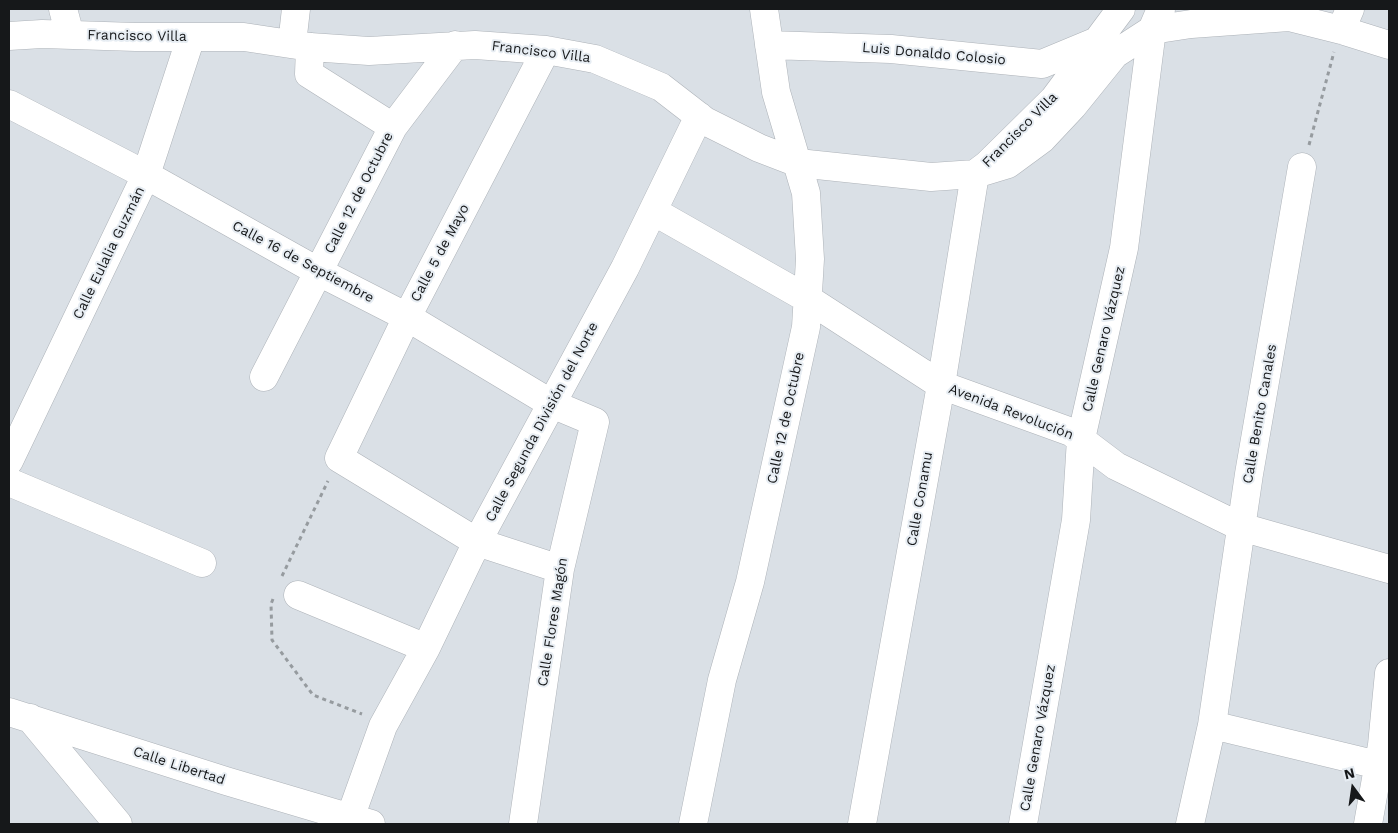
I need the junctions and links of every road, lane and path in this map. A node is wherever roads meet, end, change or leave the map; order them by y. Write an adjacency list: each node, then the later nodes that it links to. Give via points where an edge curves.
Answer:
1 (63, 9): 7 (street)
2 (296, 9): 11 (street)
3 (764, 9): 13 (street, Calle 12 de Octubre)
4 (1121, 9): 10 (street, Francisco Villa)
5 (1157, 19): 6 (street, via 1191,24 1289,17); 21 (street, via 1115,54 1042,139 1008,164); 31 (street, Calle Genaro Vázquez, via 1124,248)
6 (1346, 19): 14 (street); 20 (path)
7 (70, 35): 8 (street, Francisco Villa); 9 (street, Francisco Villa)
8 (9, 36)
9 (191, 37): 11 (street, Francisco Villa, via 244,37); 22 (street, Calle Eulalia Guzmán)
10 (1095, 42): 13 (street, Luis Donaldo Colosio, via 1042,64 892,49); 21 (street, Francisco Villa, via 1054,99)
11 (301, 45): 12 (street, Francisco Villa, via 369,50); 18 (street, via 309,74)
12 (455, 45): 15 (street, Francisco Villa); 18 (street, Calle 12 de Octubre)
13 (768, 45): 19 (street, Calle 12 de Octubre, via 776,92)
14 (1389, 45)
15 (546, 50): 17 (street, Francisco Villa, via 595,59 661,87); 26 (street, Calle 5 de Mayo)
16 (9, 104): 22 (street, Calle 16 de Septiembre)
17 (699, 116): 19 (street, Francisco Villa, via 759,148); 23 (street, Calle Segunda División del Norte)
18 (393, 127): 24 (street, Calle 12 de Octubre)
19 (798, 163): 21 (street, Francisco Villa, via 931,177); 25 (street, Calle 12 de Octubre, via 806,193 810,259)
20 (1302, 167): 35 (street, Calle Benito Canales)
21 (975, 174): 28 (street, Calle Conamu)
22 (146, 176): 24 (street, Calle 16 de Septiembre); 33 (street, Calle Eulalia Guzmán)
23 (653, 211): 25 (street, Avenida Revolución); 29 (street, Calle Segunda División del Norte)
24 (319, 272): 26 (street, Calle 16 de Septiembre); 27 (street, Calle 12 de Octubre)
25 (808, 299): 28 (street, Avenida Revolución); 50 (street, Calle 12 de Octubre, via 806,327 792,394 750,582 722,680)
26 (407, 317): 29 (street, Calle 16 de Septiembre); 32 (street, Calle 5 de Mayo)
27 (264, 376)
28 (941, 385): 31 (street, Avenida Revolución, via 1071,432); 51 (street, Calle Conamu)
29 (552, 404): 30 (street, Calle 16 de Septiembre); 36 (street, Calle Segunda División del Norte)
30 (595, 422): 38 (street, Calle Flores Magón)
31 (1081, 439): 35 (street, Avenida Revolución, via 1116,466); 52 (street, Calle Genaro Vázquez, via 1076,520)
32 (340, 458): 36 (street); 40 (path)
33 (9, 461)
34 (9, 482): 37 (street)
35 (1241, 527): 39 (street, Avenida Revolución); 44 (street, Calle Benito Canales)
36 (476, 542): 38 (street); 41 (street, Calle Segunda División del Norte)
37 (202, 563)
38 (560, 569): 49 (street, Calle Flores Magón)
39 (1389, 569)
40 (284, 591): 41 (street); 45 (path, via 271,604 272,640 313,695 368,716)
41 (426, 648): 45 (street, Calle Segunda División del Norte)
42 (1389, 673): 46 (street)
43 (20, 715): 47 (street, Calle Libertad); 48 (street)
44 (1212, 725): 46 (street); 53 (street, Calle Benito Canales)
45 (383, 726): 47 (street, Calle Segunda División del Norte)
46 (1378, 765): 54 (street)
47 (360, 821)
48 (118, 824)
49 (523, 824)
50 (693, 824)
51 (862, 824)
52 (1023, 824)
53 (1190, 824)
54 (1368, 824)

